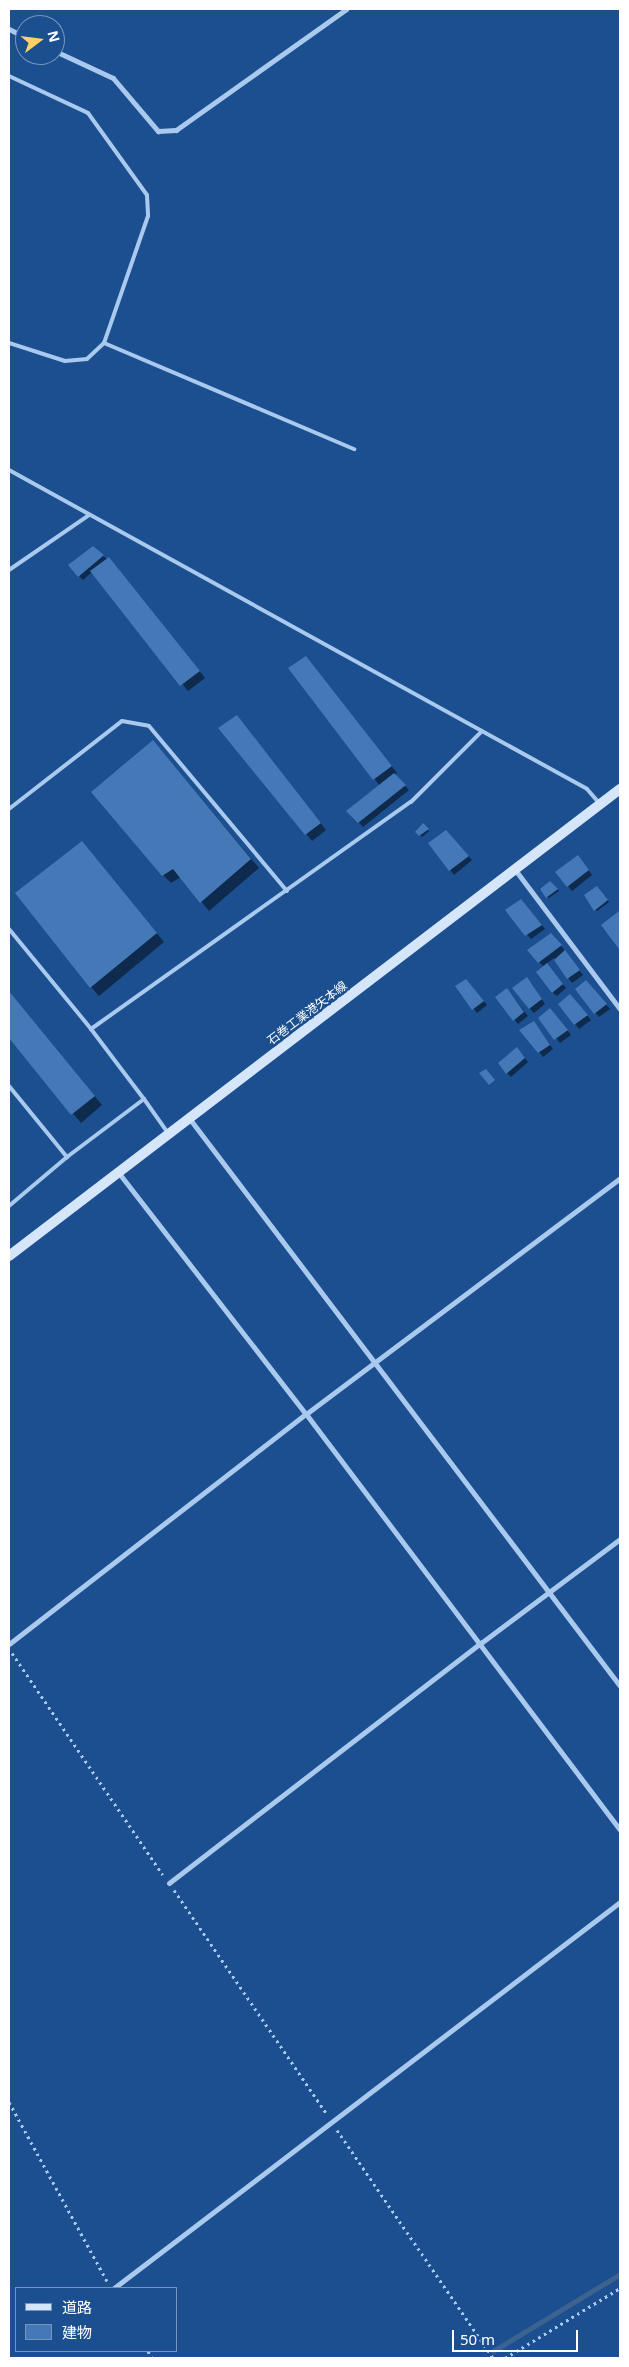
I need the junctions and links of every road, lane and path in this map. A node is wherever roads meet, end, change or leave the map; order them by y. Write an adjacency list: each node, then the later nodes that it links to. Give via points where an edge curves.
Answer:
1 (346, 9): 2 (street, via 176,130 158,131 113,78)
2 (65, 56)
3 (9, 76): 5 (lane, via 88,113 147,195 148,216)
4 (9, 343): 5 (lane, via 65,361 87,359)
5 (104, 343): 6 (lane)
6 (354, 449)
7 (9, 470): 8 (lane)
8 (89, 515): 9 (lane); 10 (lane)
9 (9, 570)
10 (482, 731): 12 (lane, via 587,789); 15 (lane, via 412,802)
11 (620, 789): 12 (main road, 石巻工業港矢本線)
12 (600, 805): 14 (main road, 石巻工業港矢本線)
13 (9, 809): 15 (lane, via 122,721 149,726)
14 (516, 870): 17 (street); 21 (main road, 石巻工業港矢本線)
15 (287, 890): 18 (lane)
16 (9, 929): 18 (lane)
17 (620, 1009)
18 (91, 1030): 20 (lane)
19 (9, 1086): 23 (lane)
20 (144, 1099): 22 (lane); 23 (lane)
21 (188, 1118): 22 (main road, 石巻工業港矢本線); 28 (street)
22 (168, 1133): 24 (main road, 石巻工業港矢本線)
23 (67, 1157): 26 (lane)
24 (118, 1171): 27 (main road, 石巻工業港矢本線); 29 (street)
25 (620, 1178): 28 (street)
26 (9, 1206)
27 (9, 1256)
28 (374, 1362): 29 (street); 31 (street)
29 (306, 1414): 32 (street); 33 (street)
30 (620, 1539): 31 (street)
31 (549, 1592): 32 (street); 34 (street)
32 (481, 1643): 35 (street); 36 (street)
33 (9, 1644)
34 (620, 1686)
35 (620, 1830)
36 (169, 1884)
37 (620, 1902): 39 (street)
38 (9, 2102): 40 (path)
39 (332, 2122): 41 (street); 43 (path)
40 (111, 2287)
41 (113, 2287)
42 (620, 2288): 44 (path)
43 (492, 2358)
44 (505, 2358)

